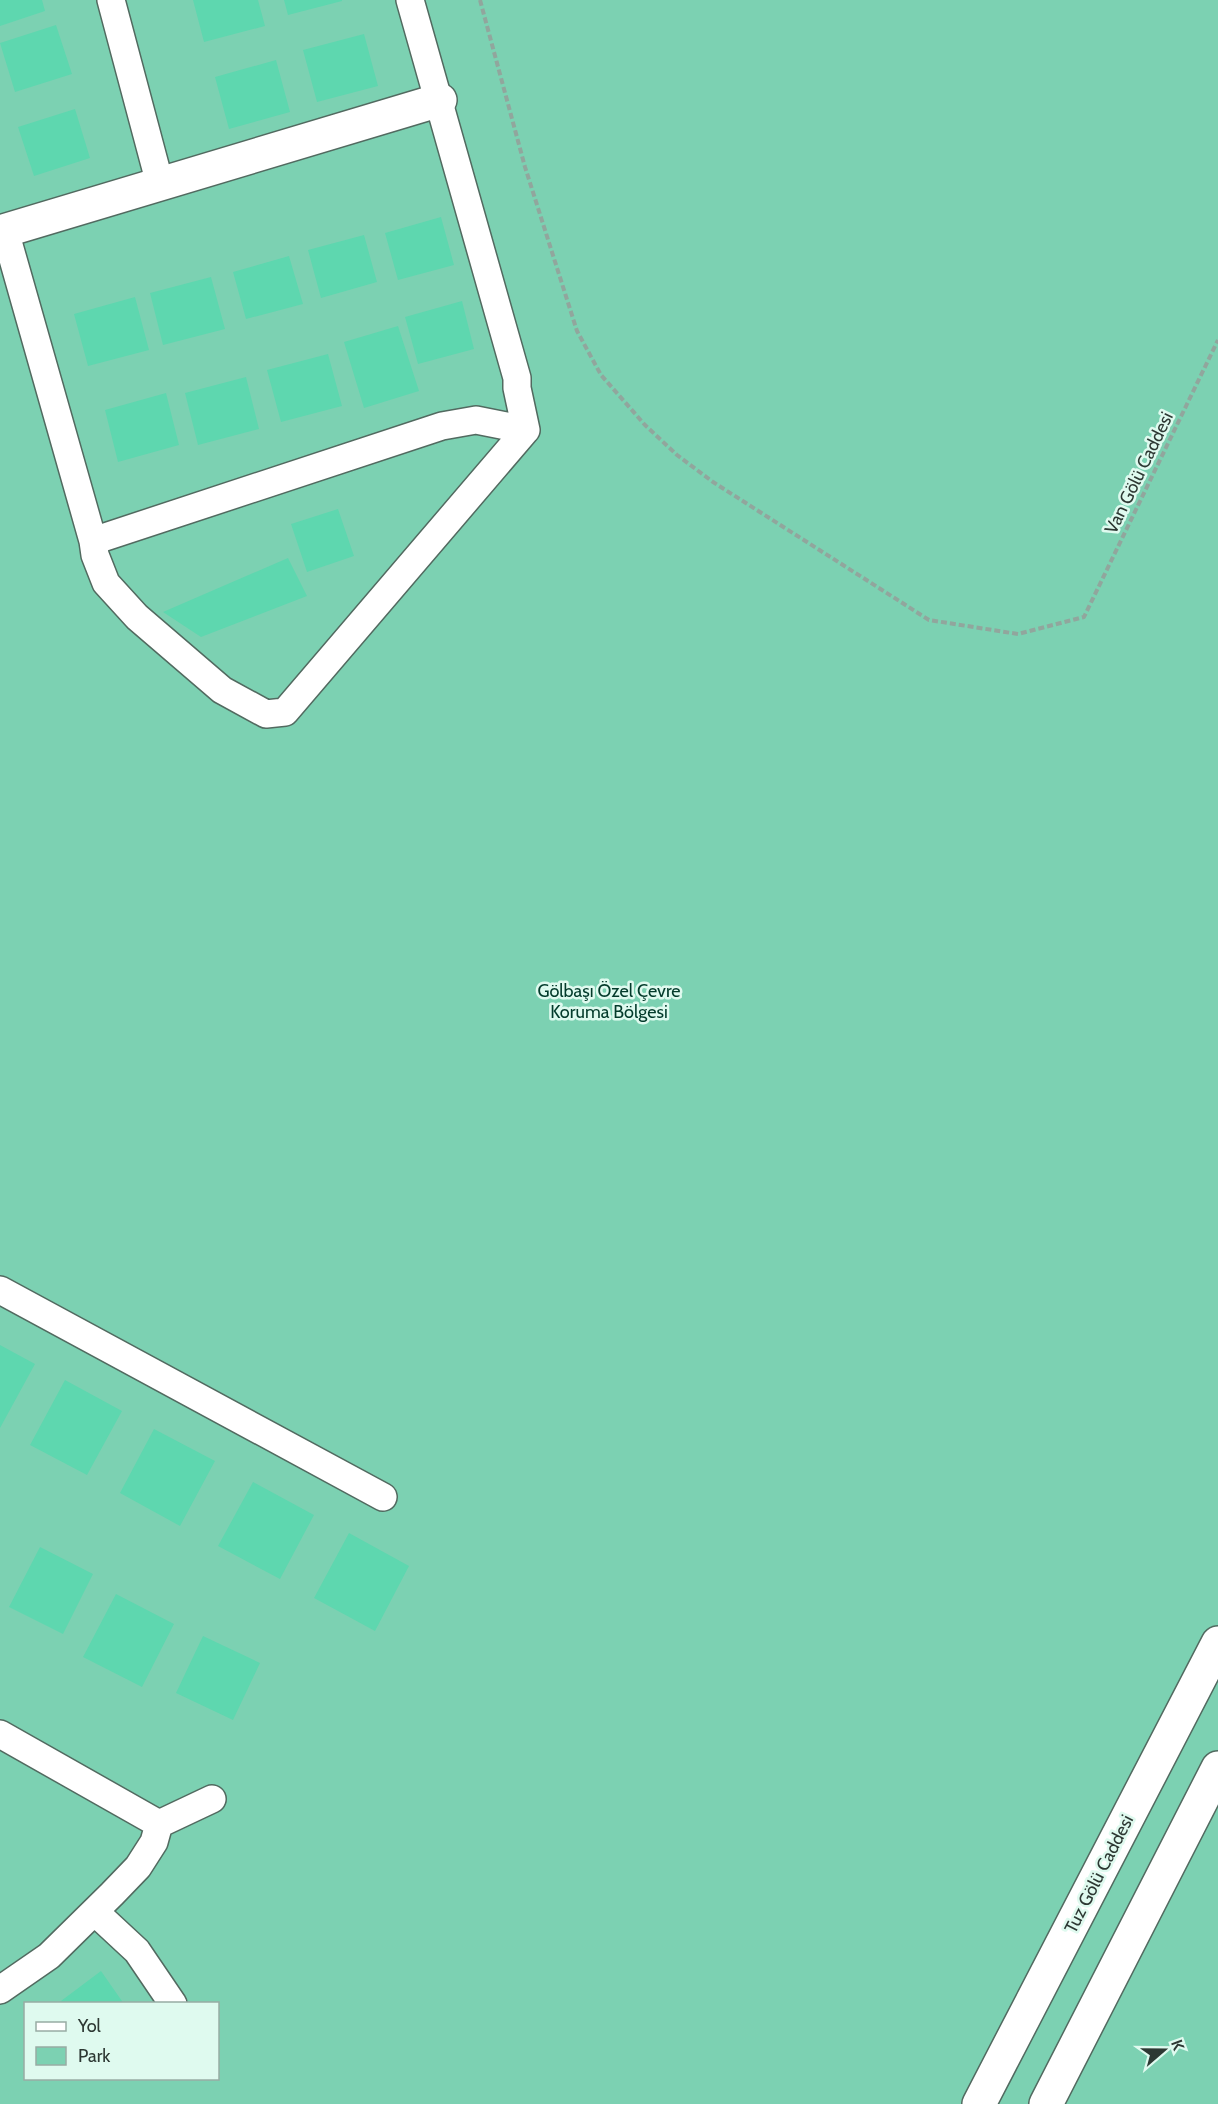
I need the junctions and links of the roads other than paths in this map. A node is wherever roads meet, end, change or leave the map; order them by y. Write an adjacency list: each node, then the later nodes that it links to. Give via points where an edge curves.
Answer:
1 (111, 0): 4 (street)
2 (411, 0): 3 (street)
3 (440, 100): 4 (street); 6 (street, via 517,378)
4 (160, 184): 5 (street)
5 (3, 232): 7 (street)
6 (526, 430): 7 (street, via 476,420 442,426); 7 (street, via 285,712 266,714 222,690 137,617 106,583)
7 (93, 541)
8 (0, 1290): 9 (street)
9 (383, 1497)
10 (1218, 1643): 18 (street, Tuz Gölü Caddesi)
11 (0, 1734): 14 (street)
12 (1218, 1768): 19 (street)
13 (212, 1799): 14 (street)
14 (159, 1824): 15 (street, via 154,1842 138,1867)
15 (95, 1912): 16 (street, via 49,1956); 17 (street, via 137,1951)
16 (0, 1990)
17 (172, 2002)
18 (979, 2104)
19 (1046, 2104)

